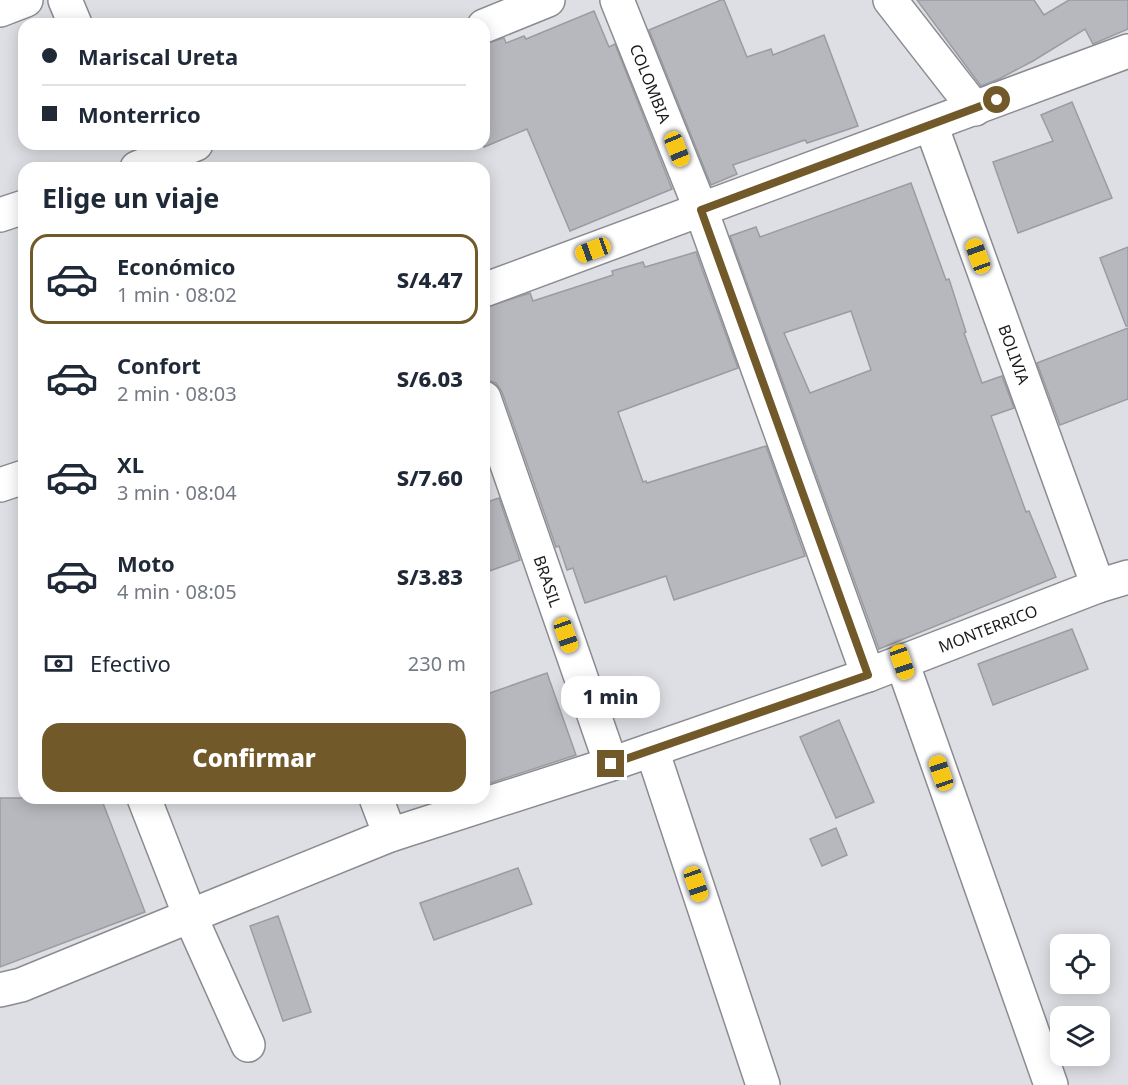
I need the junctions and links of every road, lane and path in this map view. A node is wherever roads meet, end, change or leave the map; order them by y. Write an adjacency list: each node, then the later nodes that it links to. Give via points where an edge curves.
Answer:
1 (26, 0): 6 (street)
2 (65, 0): 7 (street)
3 (548, 0): 8 (street)
4 (890, 0): 10 (street)
5 (628, 3): 15 (street, COLOMBIA)
6 (0, 10)
7 (72, 18)
8 (490, 24)
9 (1128, 51): 10 (street)
10 (975, 109): 11 (street)
11 (930, 125): 15 (street); 19 (street, BOLIVIA)
12 (181, 150): 13 (street)
13 (150, 162)
14 (18, 209): 16 (street)
15 (701, 210): 17 (street); 21 (street, COLOMBIA)
16 (0, 215)
17 (490, 288)
18 (490, 415): 23 (street, BRASIL)
19 (1118, 586): 20 (street, MONTERRICO)
20 (902, 662): 21 (street, MONTERRICO); 33 (street)
21 (868, 675): 22 (street, MONTERRICO)
22 (652, 750): 23 (street, MONTERRICO); 32 (street)
23 (611, 764): 24 (street, MONTERRICO)
24 (490, 803)
25 (146, 804): 29 (street)
26 (378, 804): 28 (street)
27 (486, 804): 28 (street, MONTERRICO)
28 (390, 835): 29 (street, MONTERRICO)
29 (190, 916): 30 (street, MONTERRICO); 31 (street)
30 (0, 990)
31 (248, 1045)
32 (763, 1085)
33 (1051, 1085)

